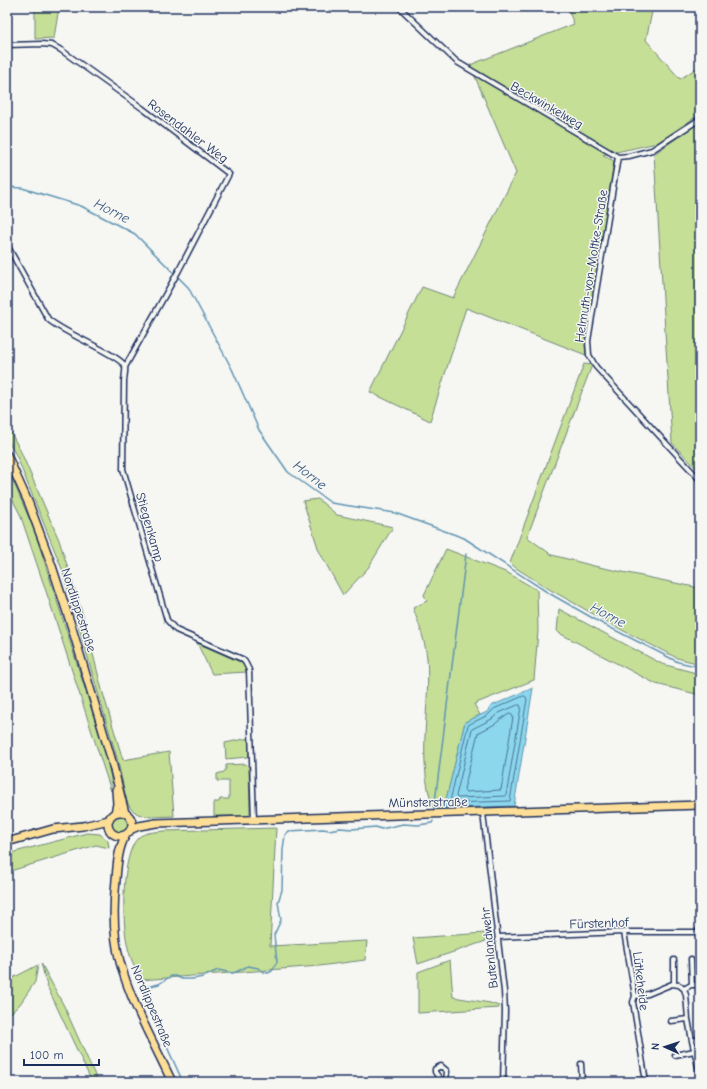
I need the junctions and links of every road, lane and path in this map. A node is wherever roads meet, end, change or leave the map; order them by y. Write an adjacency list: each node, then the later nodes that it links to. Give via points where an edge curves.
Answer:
1 (399, 7): 4 (street, Beckwinkelweg, via 457,62)
2 (7, 45): 6 (street, Rosendahler Weg, via 42,44 52,45 61,50 229,174)
3 (700, 119): 4 (street, via 652,150)
4 (618, 157): 8 (street, Helmuth-von-Moltke-Straße, via 588,340 589,355 596,367)
5 (7, 245): 6 (street, via 48,319 57,327 113,357)
6 (125, 367): 16 (street, Stiegenkamp, via 123,469 167,620 176,630 242,659 249,670)
7 (7, 455): 9 (main road, Nordlippestraße, via 52,566)
8 (700, 480)
9 (116, 776): 11 (main road, Nordlippestraße); 12 (main road, Nordlippestraße)
10 (700, 805): 13 (main road, Münsterstraße)
11 (115, 813): 12 (main road); 15 (main road)
12 (125, 813): 14 (main road)
13 (483, 813): 16 (main road, Münsterstraße); 26 (street, Butenlandwehr)
14 (131, 819): 17 (main road, Münsterstraße); 19 (main road)
15 (109, 820): 18 (main road); 20 (main road)
16 (254, 820): 17 (main road, Münsterstraße)
17 (156, 824): 19 (main road, Münsterstraße, via 139,826)
18 (83, 826): 20 (main road, via 105,828); 22 (main road, via 53,829)
19 (132, 830): 21 (main road)
20 (112, 832): 21 (main road, via 119,836); 23 (main road, Nordlippestraße, via 117,845)
21 (126, 835): 23 (main road, Nordlippestraße)
22 (7, 842)
23 (117, 866): 44 (main road, Nordlippestraße, via 114,904 115,933 120,960 134,1002)
24 (624, 932): 25 (street, Fürstenhof); 26 (street, Fürstenhof); 33 (street, Lütkeheide)
25 (700, 932)
26 (498, 937): 47 (street, Butenlandwehr, via 505,1011)
27 (691, 959): 30 (street)
28 (674, 960): 29 (street)
29 (674, 984): 32 (street); 33 (street)
30 (692, 985): 31 (street); 32 (street)
31 (700, 985)
32 (684, 989): 34 (street)
33 (635, 996): 43 (street, Lütkeheide, via 633,1002)
34 (688, 1019): 35 (street); 37 (street)
35 (671, 1021)
36 (700, 1039): 37 (street)
37 (692, 1040): 38 (street)
38 (694, 1052): 39 (street); 41 (street)
39 (674, 1054)
40 (581, 1064): 48 (street)
41 (700, 1075)
42 (700, 1079): 50 (street)
43 (646, 1081): 49 (street, Lütkeheide)
44 (172, 1082)
45 (442, 1082): 46 (street, via 435,1072 435,1068 441,1066 447,1071)
46 (446, 1082)
47 (503, 1082)
48 (582, 1082)
49 (611, 1082)
50 (692, 1082)

